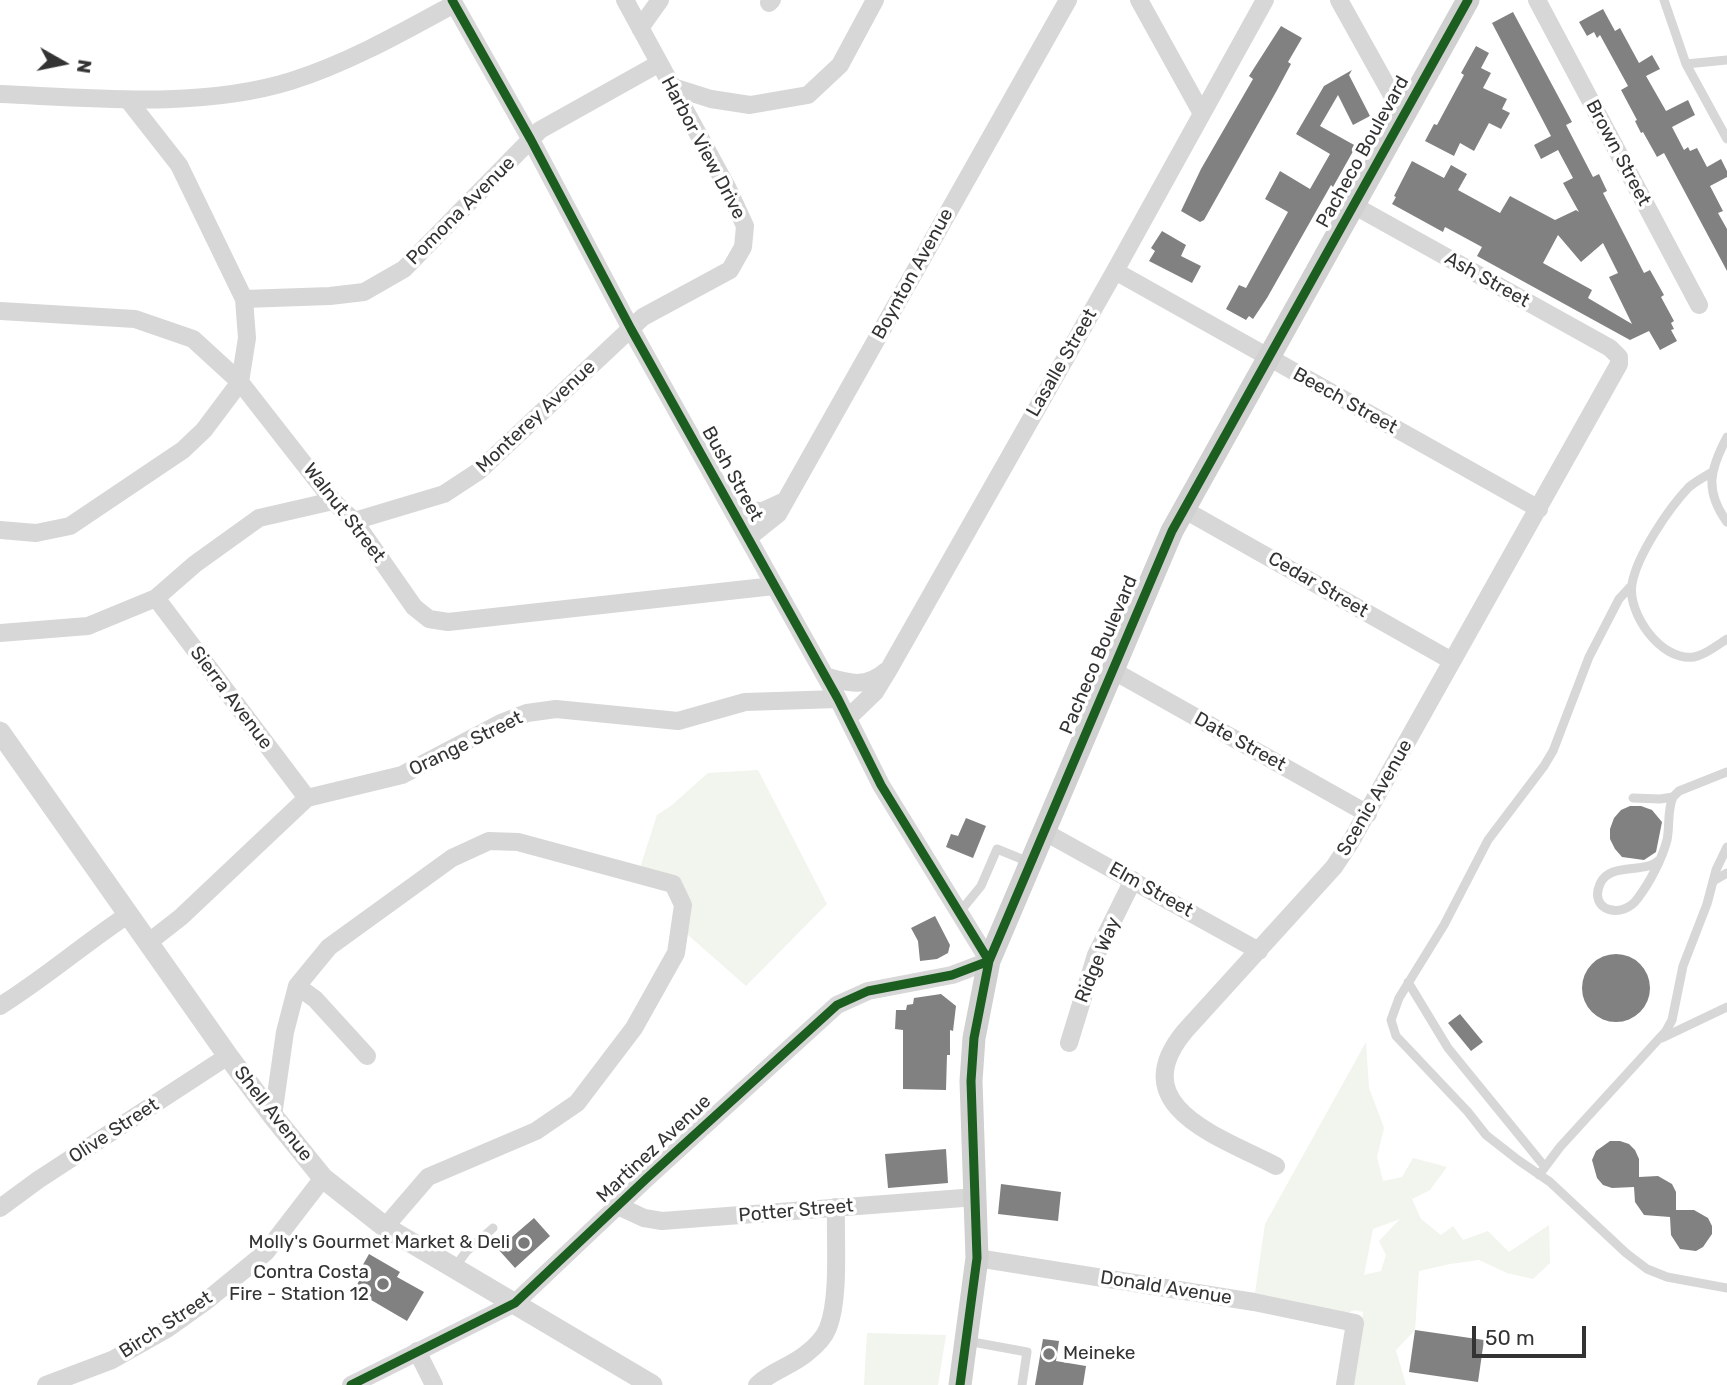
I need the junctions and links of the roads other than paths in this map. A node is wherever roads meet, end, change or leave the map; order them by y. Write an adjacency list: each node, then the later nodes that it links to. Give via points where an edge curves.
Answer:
1 (625, 0): 12 (street, Harbor View Drive)
2 (660, 0): 12 (street)
3 (875, 0): 16 (street, via 840,65 807,95 750,105)
4 (1068, 0): 35 (street, Boynton Avenue)
5 (1139, 0): 19 (street)
6 (1265, 0): 19 (street, Lasalle Street)
7 (1339, 0): 20 (street)
8 (1468, 0): 20 (main road, Pacheco Boulevard)
9 (1537, 0): 26 (street, Brown Street)
10 (1664, 0): 15 (lane)
11 (453, 2): 18 (street, via 345,61 289,81 233,94); 22 (street, Bush Street)
12 (640, 28): 14 (street, Harbor View Drive)
13 (1727, 60): 15 (lane)
14 (658, 64): 16 (street, Harbor View Drive); 22 (street, Pomona Avenue, via 540,130)
15 (1686, 64): 21 (lane)
16 (673, 87): 28 (street, Harbor View Drive, via 745,226 743,247 730,270 643,317)
17 (0, 94): 18 (street)
18 (128, 100): 25 (street, via 178,165)
19 (1201, 112): 24 (street, Lasalle Street)
20 (1403, 115): 23 (main road, Pacheco Boulevard)
21 (1727, 139)
22 (531, 141): 25 (street, Pomona Avenue, via 404,269 364,292); 28 (street, Bush Street)
23 (1353, 205): 29 (street, Ash Street); 30 (main road, Pacheco Boulevard)
24 (1115, 271): 30 (street, Beech Street); 49 (street, Lasalle Street)
25 (244, 299): 31 (street, via 247,338)
26 (1699, 305)
27 (0, 311): 31 (street, via 135,319 193,339)
28 (631, 329): 38 (street, Bush Street); 39 (street, Monterey Avenue, via 479,471 444,494)
29 (1619, 357): 37 (street, Scenic Avenue, via 1617,371)
30 (1267, 358): 36 (main road, Pacheco Boulevard); 37 (street, Beech Street)
31 (240, 383): 34 (street, Walnut Street); 41 (street, via 183,450 71,526 36,533)
32 (1727, 438): 33 (lane)
33 (1712, 472): 40 (lane, via 1717,506); 44 (lane, via 1688,488 1671,509 1640,560)
34 (333, 500): 39 (street, Walnut Street); 45 (street, via 260,518)
35 (785, 502): 38 (street, via 763,510); 42 (street, Boynton Avenue, via 778,514)
36 (1183, 509): 48 (street, Cedar Street); 50 (main road, Pacheco Boulevard)
37 (1539, 509): 48 (street, Scenic Avenue)
38 (733, 510): 42 (street, Bush Street)
39 (354, 521): 43 (street, Walnut Street, via 414,607 429,618 448,622)
40 (1727, 522)
41 (0, 530)
42 (748, 538): 43 (street, Bush Street)
43 (774, 586): 51 (street, Bush Street)
44 (1631, 586): 47 (lane, via 1637,612 1665,651 1695,657); 72 (lane, via 1619,599 1589,657 1553,751 1488,839 1444,925)
45 (156, 598): 46 (street, via 88,626); 57 (street, Sierra Avenue)
46 (0, 633)
47 (1727, 639)
48 (1452, 661): 59 (street, Scenic Avenue)
49 (889, 669): 51 (street, via 869,682); 53 (street, Lasalle Street)
50 (1112, 670): 59 (street, Date Street); 60 (main road, Pacheco Boulevard)
51 (825, 676): 52 (street, Bush Street)
52 (838, 699): 53 (street, Bush Street); 57 (street, Orange Street, via 745,702 678,721 556,709 527,713 401,775)
53 (848, 718): 68 (street, Bush Street, via 881,785)
54 (0, 732): 67 (street, Shell Avenue)
55 (1727, 772): 56 (lane)
56 (1673, 797): 58 (lane); 62 (lane, via 1667,840)
57 (307, 798): 69 (street, Orange Street)
58 (1633, 799)
59 (1368, 814): 70 (street, Scenic Avenue, via 1334,867)
60 (1043, 831): 63 (main road, Pacheco Boulevard); 65 (street, Elm Street)
61 (1727, 847): 66 (lane)
62 (1658, 861): 62 (lane, via 1631,906 1615,911 1603,907 1598,892 1602,879)
63 (1029, 862): 68 (lane, via 997,849 981,886); 71 (main road, Pacheco Boulevard)
64 (1727, 873): 66 (lane)
65 (1133, 880): 70 (street, Elm Street); 77 (street, Ridge Way, via 1096,955)
66 (1713, 881): 76 (lane, via 1683,966 1672,1020)
67 (129, 914): 69 (street, Shell Avenue); 74 (street)
68 (958, 914): 71 (street, Bush Street)
69 (149, 942): 78 (street, Shell Avenue)
70 (1259, 951): 81 (street, Scenic Avenue, via 1172,1046 1163,1077 1166,1093 1189,1119)
71 (989, 961): 84 (main road, Pacheco Boulevard, via 971,1081); 85 (street, Martinez Avenue, via 952,975 868,990 837,1005)
72 (1408, 982): 82 (lane, via 1454,1056); 82 (lane, via 1393,1010 1396,1036 1486,1135)
73 (297, 986): 79 (street, via 315,999); 80 (street); 88 (street, via 329,947 453,858 489,841 517,842 673,884 683,905 676,953 634,1028 577,1103 536,1132 428,1177)
74 (0, 1006)
75 (1727, 1007): 76 (lane)
76 (1660, 1039): 82 (lane)
77 (1069, 1042)
78 (228, 1056): 80 (street, Shell Avenue); 86 (street, Olive Street)
79 (367, 1056)
80 (273, 1116): 83 (street, Shell Avenue)
81 (1276, 1166)
82 (1542, 1171): 92 (lane, via 1647,1269)
83 (323, 1178): 88 (street, Shell Avenue); 97 (street, Birch Street, via 266,1252 205,1302 112,1360)
84 (976, 1197): 87 (street, Potter Street); 90 (main road, Pacheco Boulevard)
85 (618, 1206): 87 (street, Potter Street, via 662,1221); 93 (street, Martinez Avenue)
86 (0, 1208)
87 (836, 1208): 100 (street, via 835,1293 828,1328 805,1355)
88 (386, 1227): 91 (street, Shell Avenue)
89 (493, 1228): 91 (lane)
90 (977, 1258): 94 (main road, Pacheco Boulevard); 103 (street, Donald Avenue, via 1254,1302 1355,1324)
91 (454, 1269): 93 (street, Shell Avenue)
92 (1727, 1288)
93 (515, 1303): 95 (street, Martinez Avenue); 96 (street, Shell Avenue)
94 (967, 1341): 101 (main road, Pacheco Boulevard); 102 (lane, via 1027,1352)
95 (417, 1351): 98 (street, Martinez Avenue); 99 (street)
96 (643, 1382)
97 (46, 1385)
98 (351, 1385)
99 (434, 1385)
100 (757, 1385)
101 (960, 1385)
102 (1022, 1385)
103 (1345, 1385)

